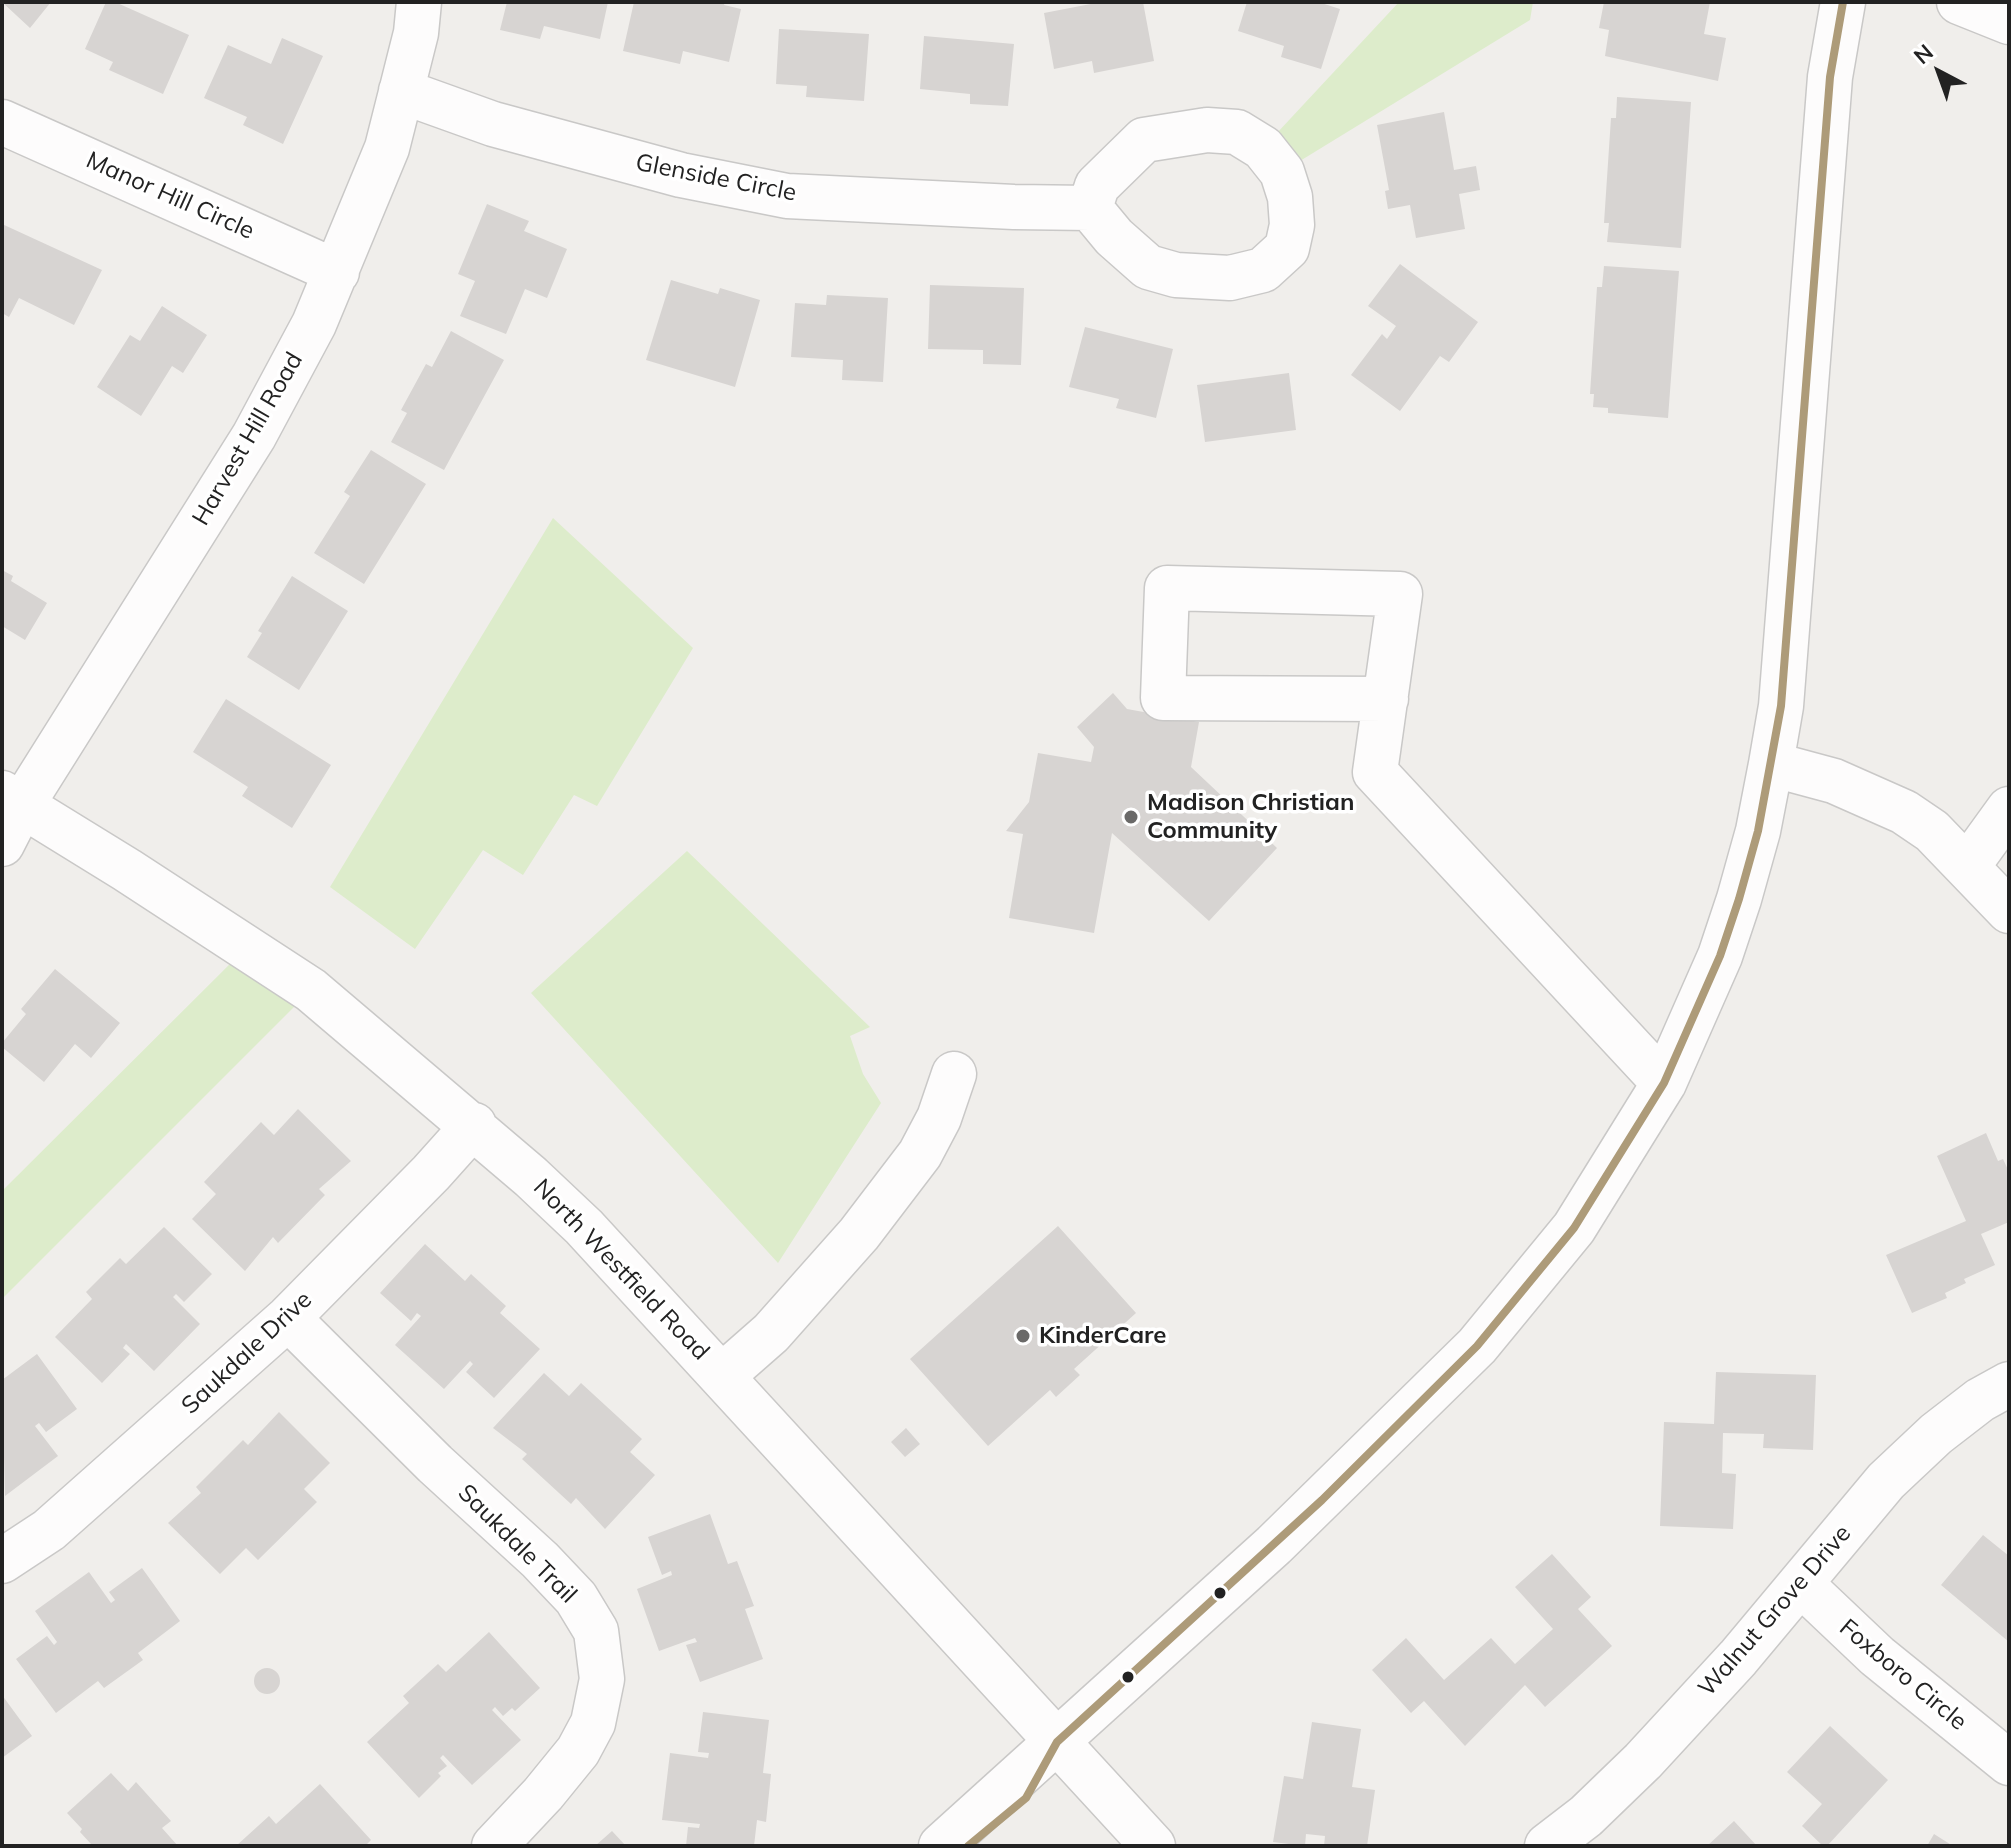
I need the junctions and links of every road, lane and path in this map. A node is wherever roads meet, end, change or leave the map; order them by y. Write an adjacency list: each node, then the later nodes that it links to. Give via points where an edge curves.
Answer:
1 (419, 2): 5 (street, Harvest Hill Road)
2 (1843, 2): 10 (street, via 1830,77 1781,706)
3 (1959, 2): 4 (street)
4 (2009, 22)
5 (401, 91): 7 (street, Glenside Circle, via 536,136 681,175 787,196); 8 (street, Harvest Hill Road, via 387,148)
6 (2, 122): 8 (street, Manor Hill Circle)
7 (1090, 208): 7 (street, via 1148,267 1176,275 1230,278 1263,270 1287,248 1292,225 1282,172 1263,148 1237,132 1177,132 1144,140 1097,186)
8 (337, 272): 11 (street, Harvest Hill Road, via 254,436)
9 (1386, 699): 9 (street, via 1163,698 1167,588 1400,594); 17 (street, via 1375,772)
10 (1771, 764): 14 (street, via 1883,801 1932,831); 17 (street, via 1758,831 1729,928)
11 (12, 799): 13 (street, Harvest Hill Road); 18 (street, North Westfield Road, via 311,990)
12 (2009, 809): 14 (street)
13 (2, 844)
14 (1967, 867): 15 (street)
15 (2009, 911)
16 (954, 1074): 20 (street, via 920,1154 868,1223 771,1333)
17 (1664, 1083): 24 (street, via 1574,1228 1477,1346 1303,1518)
18 (474, 1125): 19 (street, Saukdale Drive); 20 (street, North Westfield Road, via 584,1227)
19 (288, 1318): 22 (street, Saukdale Drive, via 61,1520); 26 (street, Saukdale Trail, via 540,1560 576,1598 596,1631 602,1679 593,1723 560,1772)
20 (722, 1376): 24 (street, North Westfield Road)
21 (2009, 1384): 23 (street, Walnut Grove Drive, via 1936,1434 1886,1481)
22 (2, 1561)
23 (1801, 1584): 25 (street, Foxboro Circle, via 1877,1656); 31 (street, Walnut Grove Drive, via 1643,1761)
24 (1057, 1742): 27 (street, via 990,1761); 28 (street); 29 (street, via 1026,1798); 30 (street, North Westfield Road)
25 (2009, 1763)
26 (494, 1846)
27 (909, 1846)
28 (941, 1846)
29 (968, 1846)
30 (1153, 1846)
31 (1547, 1846)

